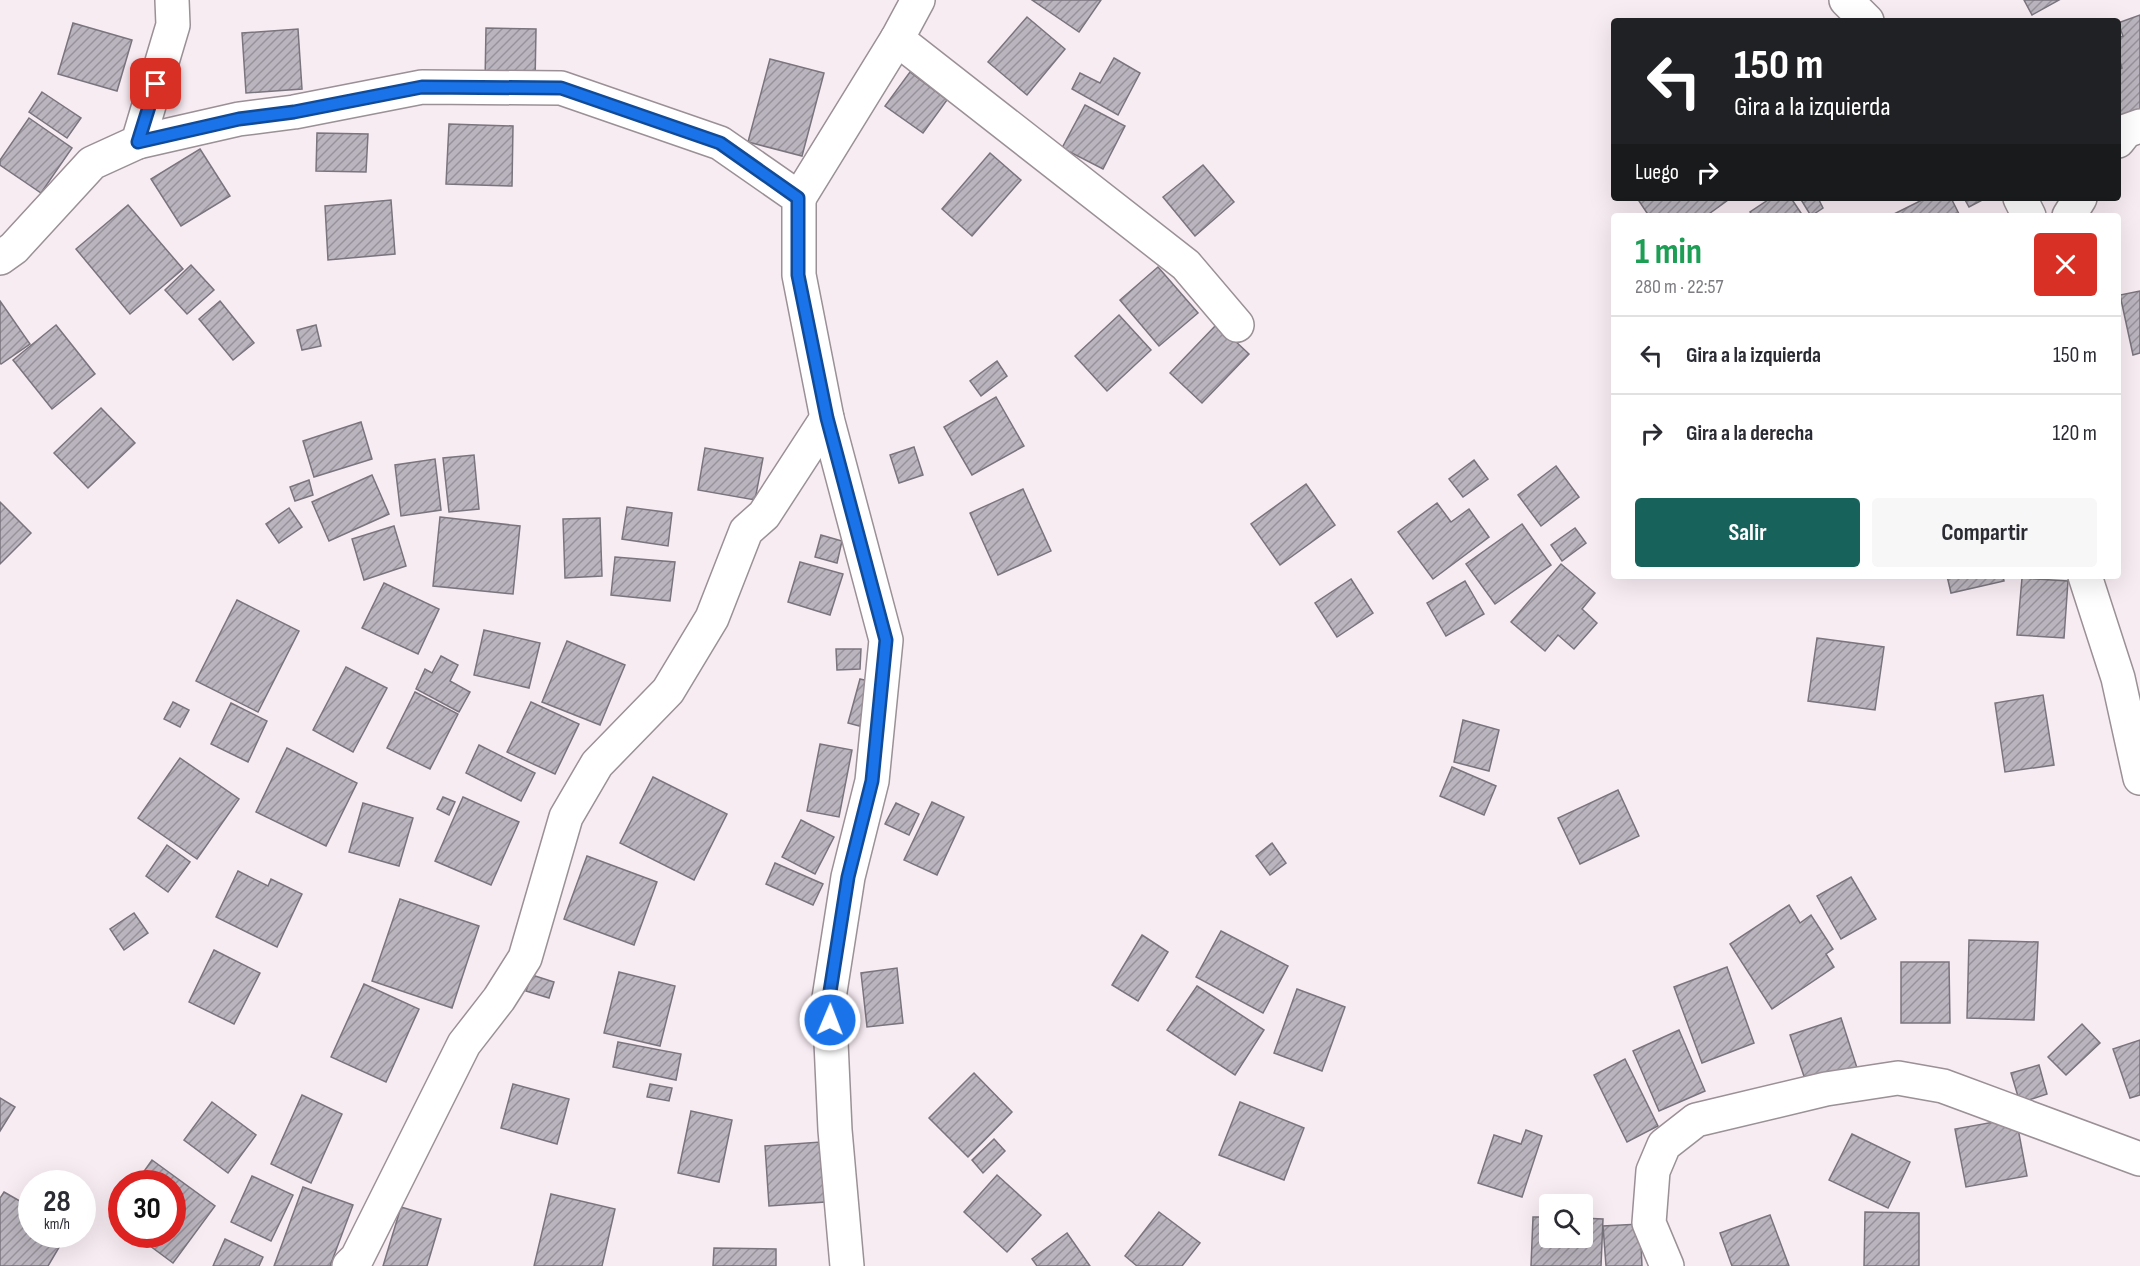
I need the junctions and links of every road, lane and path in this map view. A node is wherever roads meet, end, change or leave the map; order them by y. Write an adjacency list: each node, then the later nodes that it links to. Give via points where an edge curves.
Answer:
1 (172, 0): 8 (street, via 173,25)
2 (918, 0): 5 (street)
3 (1846, 0): 4 (street)
4 (1864, 18)
5 (897, 39): 9 (street); 11 (street, via 1186,265)
6 (2140, 126): 7 (street)
7 (2121, 137)
8 (138, 142): 9 (street, via 239,119 422,87 561,88 720,143); 10 (street, via 92,163 14,248)
9 (798, 198): 12 (street, via 798,275)
10 (0, 258)
11 (1237, 325)
12 (827, 418): 16 (street, via 765,514 746,531 712,618 668,691 597,764 567,817 525,958 464,1044 357,1258); 17 (street, via 886,640 872,781 848,877 829,998)
13 (2086, 579): 14 (street, via 2118,678)
14 (2140, 778)
15 (2140, 1159): 18 (street, via 1943,1086 1898,1077 1826,1089 1696,1120 1664,1145 1653,1172 1649,1223)
16 (348, 1266)
17 (847, 1266)
18 (1667, 1266)

